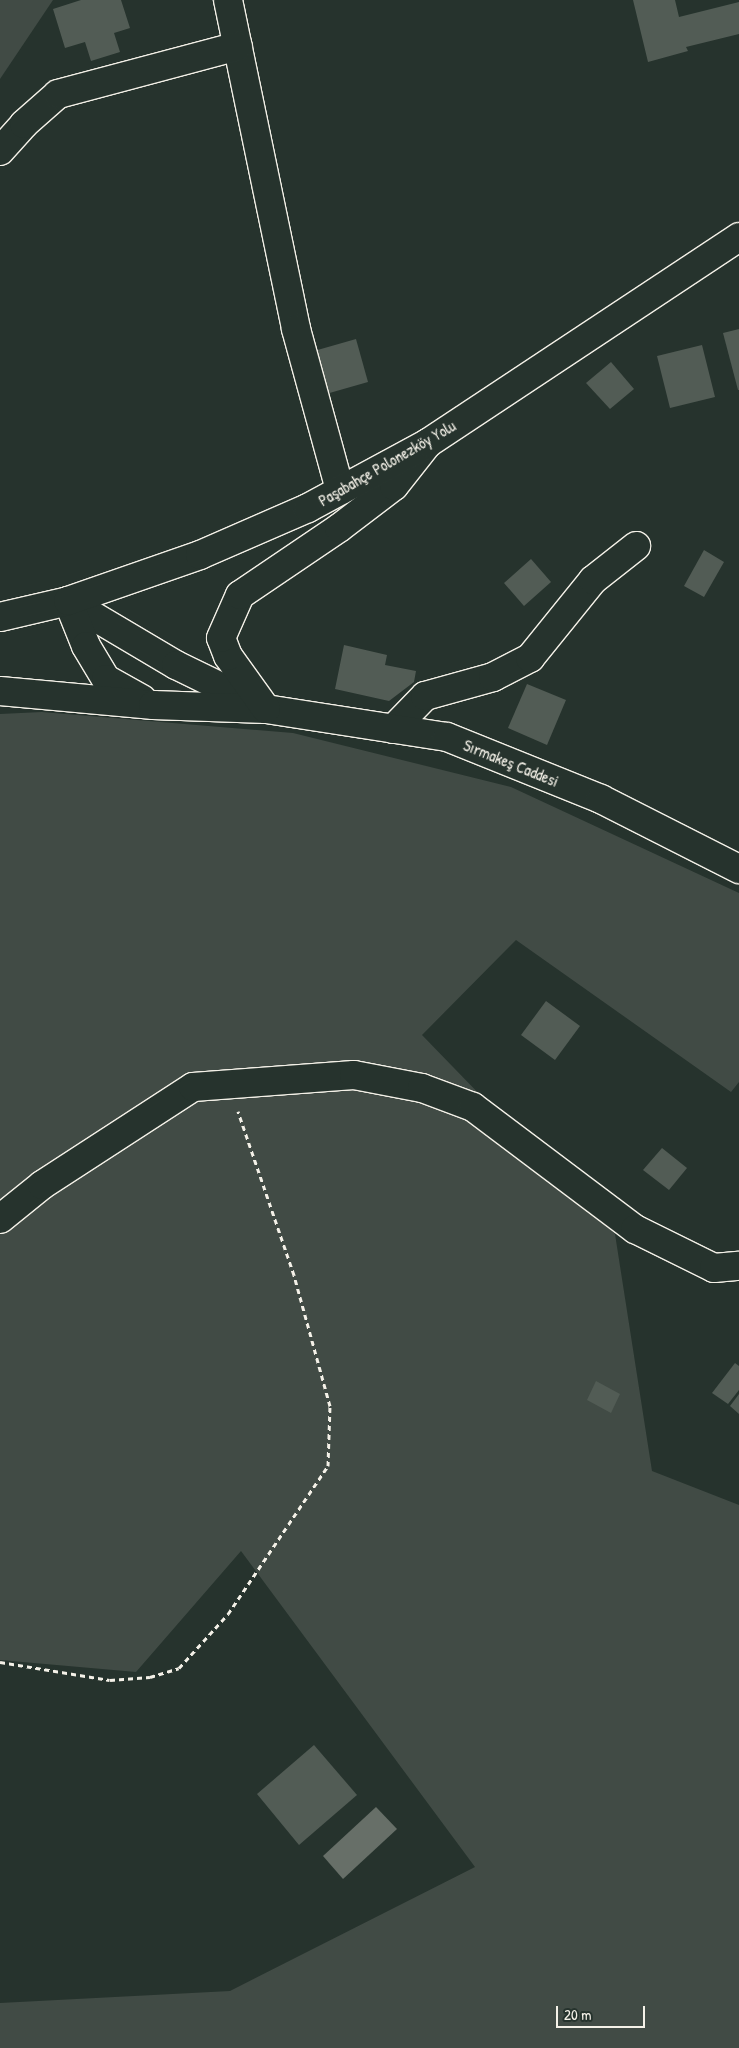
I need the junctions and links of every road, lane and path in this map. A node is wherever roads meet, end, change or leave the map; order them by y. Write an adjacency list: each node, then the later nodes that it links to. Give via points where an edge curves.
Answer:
1 (228, 0): 2 (main road)
2 (238, 46): 3 (main road, via 58,94); 6 (main road, via 296,329)
3 (0, 151)
4 (739, 237): 5 (main road, Paşabahçe Polonezköy Yolu)
5 (428, 443): 6 (main road, Paşabahçe Polonezköy Yolu); 12 (main road, via 394,486 339,528 240,595 221,638 228,656)
6 (340, 490): 8 (main road, Paşabahçe Polonezköy Yolu, via 308,508 200,555)
7 (636, 546): 13 (main road, via 593,580 530,658 493,676 425,696)
8 (68, 601): 9 (main road, Paşabahçe Polonezköy Yolu); 11 (main road, via 86,646 106,679); 12 (main road, via 176,664)
9 (0, 617)
10 (0, 691): 11 (main road)
11 (153, 705): 12 (main road)
12 (266, 709): 13 (main road, Sırmakeş Caddesi)
13 (393, 729): 14 (main road, Sırmakeş Caddesi, via 447,737 601,799)
14 (739, 869)
15 (229, 1085): 16 (main road, via 193,1087 42,1185); 17 (main road, via 354,1075 422,1088 473,1107 634,1229 714,1268); 18 (path, via 294,1275 330,1406 328,1466 228,1614 179,1668 150,1677 110,1680)
16 (0, 1219)
17 (739, 1266)
18 (0, 1662)

